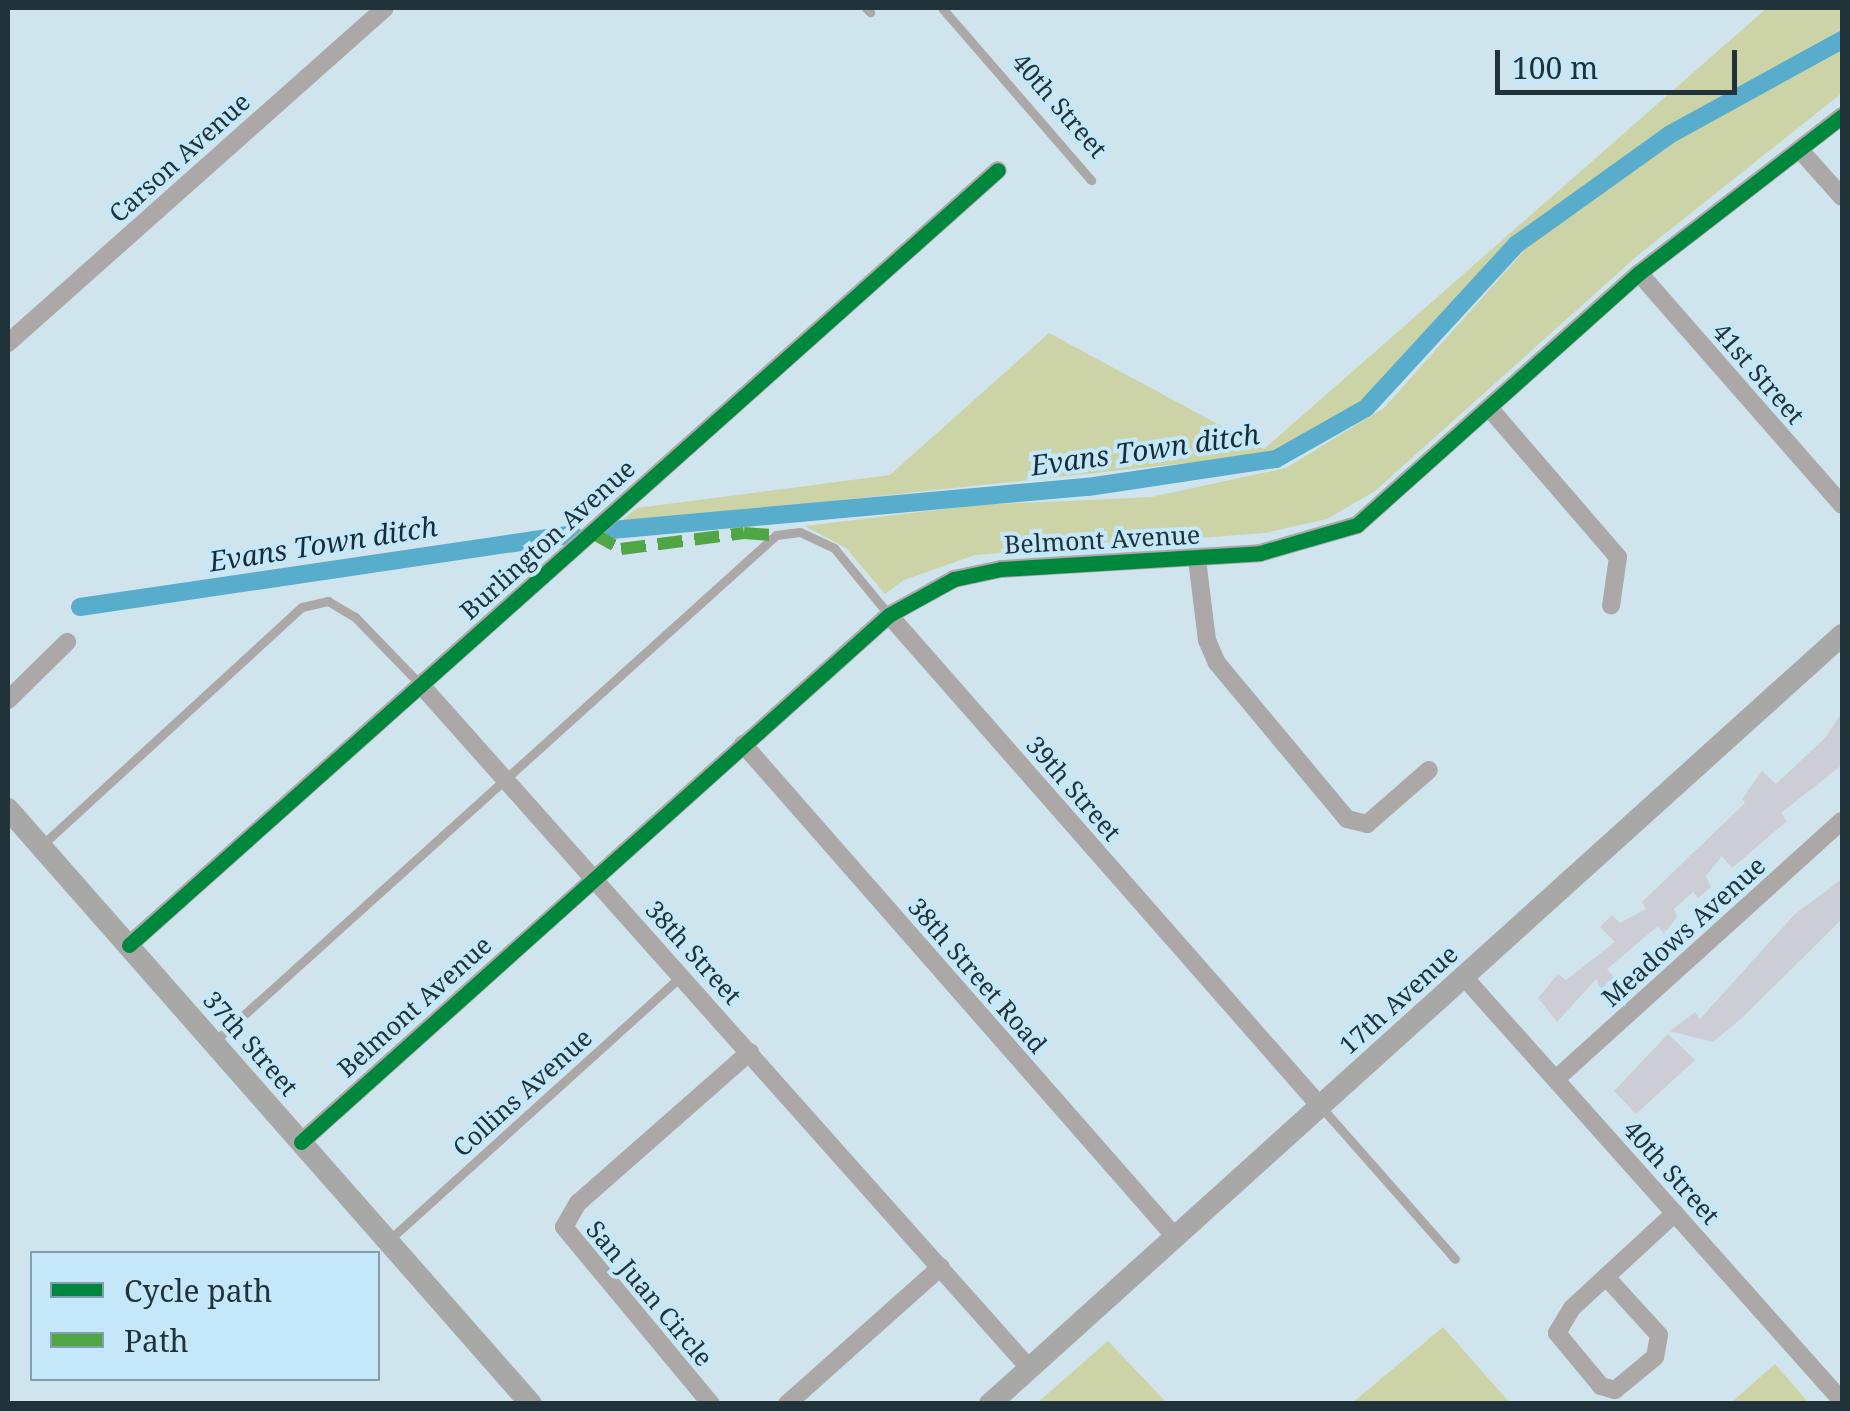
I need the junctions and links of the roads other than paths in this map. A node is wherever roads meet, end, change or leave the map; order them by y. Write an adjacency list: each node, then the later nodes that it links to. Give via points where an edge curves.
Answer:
1 (385, 8): 9 (street, Carson Avenue)
2 (942, 8): 6 (lane, 40th Street)
3 (1842, 116): 4 (street, Belmont Avenue)
4 (1800, 150): 7 (street); 8 (street, Belmont Avenue)
5 (998, 170): 17 (street, Burlington Avenue)
6 (1091, 180)
7 (1842, 198)
8 (1640, 273): 10 (street, Belmont Avenue); 11 (street, 41st Street)
9 (8, 344)
10 (1491, 410): 12 (street, Belmont Avenue, via 1357,525 1320,541); 13 (street, via 1618,557)
11 (1842, 505)
12 (1197, 559): 14 (street, Belmont Avenue, via 1000,569 954,579); 20 (street, via 1216,663 1346,818 1367,824)
13 (1611, 606)
14 (889, 615): 19 (street, Belmont Avenue); 21 (lane, 39th Street, via 834,548 800,532 776,536); 32 (street, 39th Street)
15 (1842, 635): 28 (main road, 17th Avenue)
16 (66, 642): 18 (street)
17 (420, 685): 21 (street, 38th Street); 24 (lane, 38th Street, via 354,617 328,601 302,607); 26 (street, Burlington Avenue)
18 (8, 700)
19 (742, 744): 25 (street, Belmont Avenue); 35 (street, 38th Street Road)
20 (1429, 770)
21 (508, 781): 25 (street, 38th Street); 29 (lane)
22 (8, 810): 24 (main road, 37th Street)
23 (1842, 820): 31 (street, Meadows Avenue)
24 (40, 847): 26 (main road, 37th Street)
25 (595, 877): 27 (street, 38th Street); 33 (street, Belmont Avenue)
26 (129, 945): 29 (main road, 37th Street)
27 (682, 976): 30 (street, 38th Street); 36 (lane, Collins Avenue)
28 (1464, 977): 31 (street, 40th Street); 32 (main road, 17th Avenue)
29 (214, 1042): 33 (main road, 37th Street)
30 (750, 1052): 38 (street, 38th Street); 43 (street, San Juan Circle, via 578,1202 564,1227)
31 (1556, 1079): 34 (street, 40th Street)
32 (1320, 1106): 35 (main road, 17th Avenue); 37 (lane)
33 (301, 1142): 36 (main road, 37th Street)
34 (1675, 1213): 39 (street); 41 (street, 40th Street)
35 (1176, 1238): 40 (main road, 17th Avenue)
36 (389, 1240): 42 (main road, 37th Street)
37 (1455, 1259)
38 (940, 1267): 40 (street, 38th Street); 44 (street)
39 (1606, 1278): 39 (street, via 1659,1335 1655,1357 1614,1390 1601,1386 1557,1333 1572,1308)
40 (1029, 1368): 45 (main road, 17th Avenue)
41 (1842, 1401)
42 (531, 1404)
43 (711, 1404)
44 (788, 1404)
45 (990, 1404)

